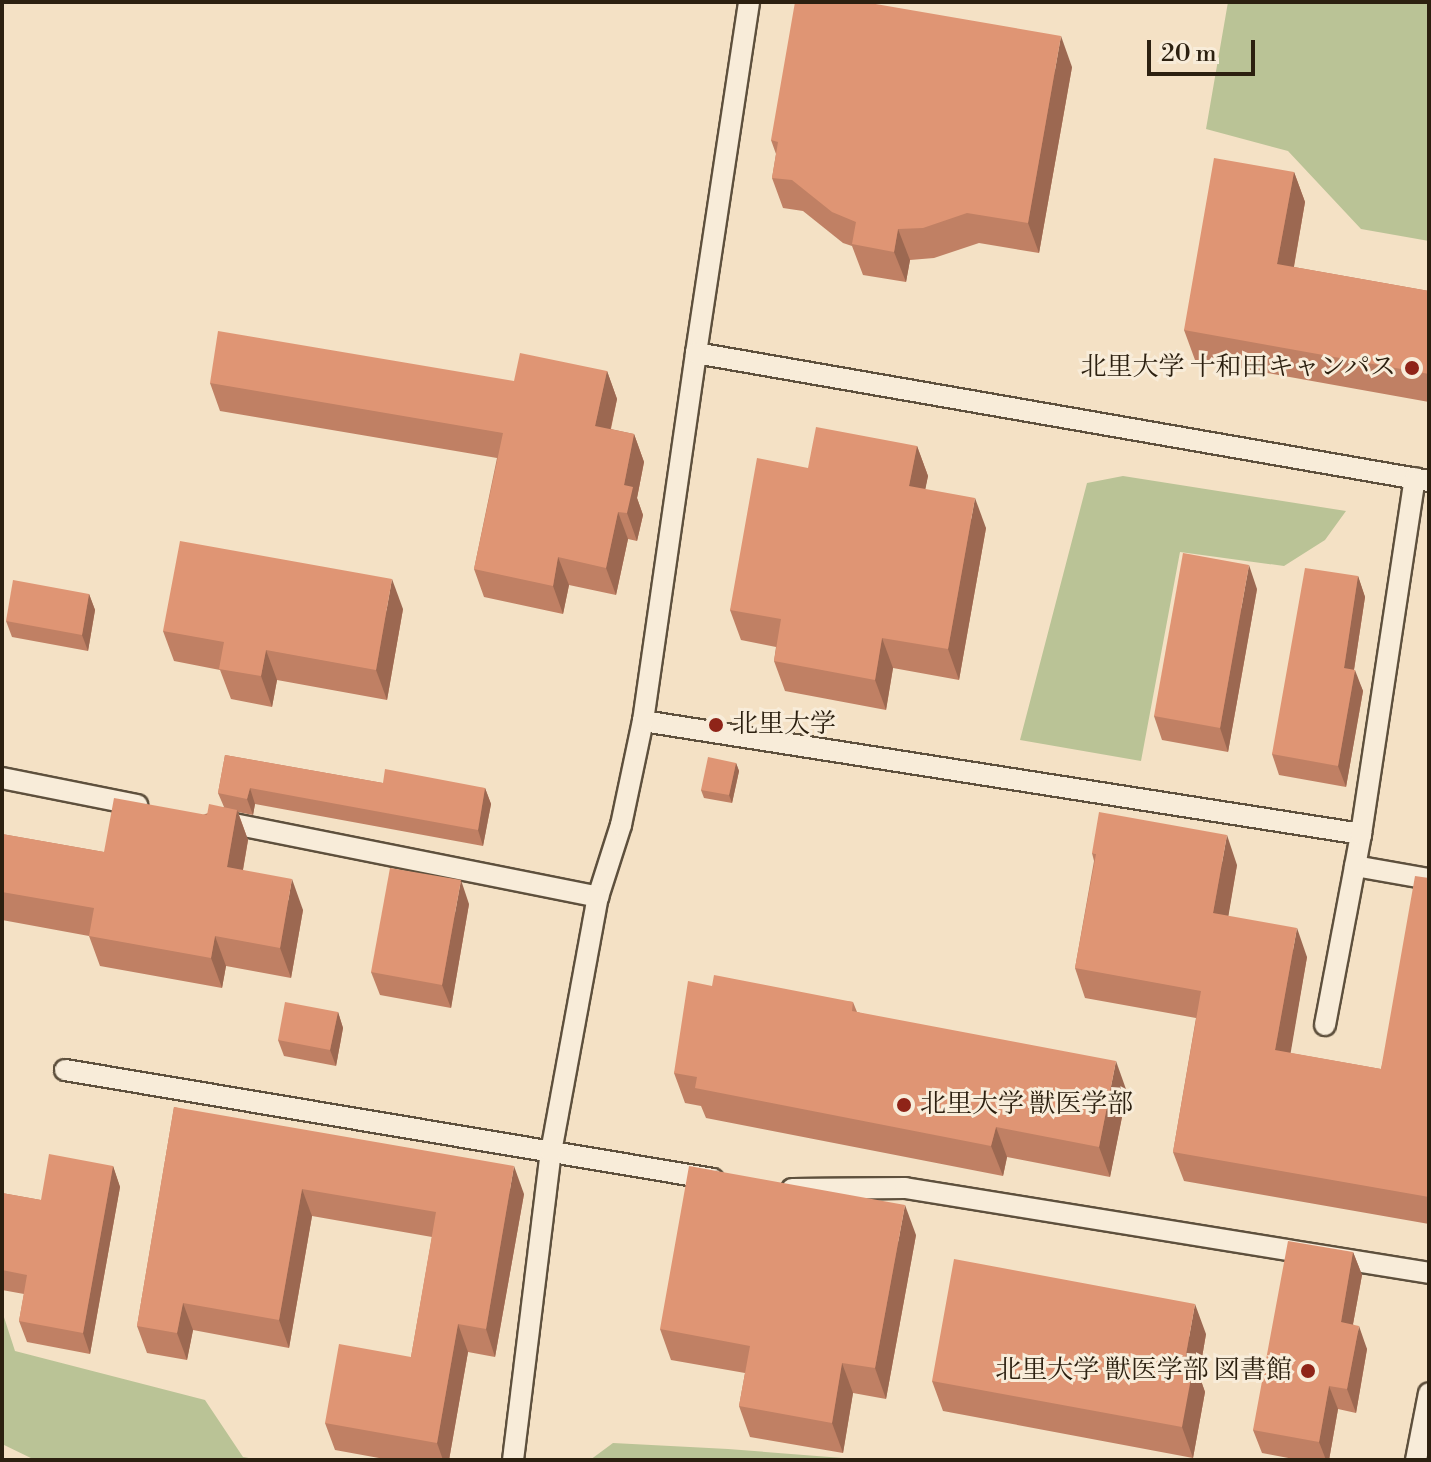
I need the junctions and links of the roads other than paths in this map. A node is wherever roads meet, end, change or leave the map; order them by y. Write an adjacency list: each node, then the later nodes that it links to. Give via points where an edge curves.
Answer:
1 (749, 2): 2 (lane)
2 (696, 353): 3 (lane); 4 (lane)
3 (1422, 480): 8 (lane)
4 (643, 721): 8 (lane); 11 (lane, via 621,825)
5 (2, 778): 6 (lane)
6 (155, 809)
7 (201, 818): 11 (lane)
8 (1361, 834): 9 (lane)
9 (1355, 866): 10 (lane); 12 (lane)
10 (1429, 879)
11 (598, 897): 14 (lane)
12 (1325, 1025)
13 (65, 1070): 14 (lane)
14 (551, 1152): 15 (lane); 19 (lane)
15 (730, 1182)
16 (775, 1190): 17 (lane, via 905,1188)
17 (1429, 1273)
18 (1429, 1393): 20 (lane)
19 (513, 1460)
20 (1416, 1460)

